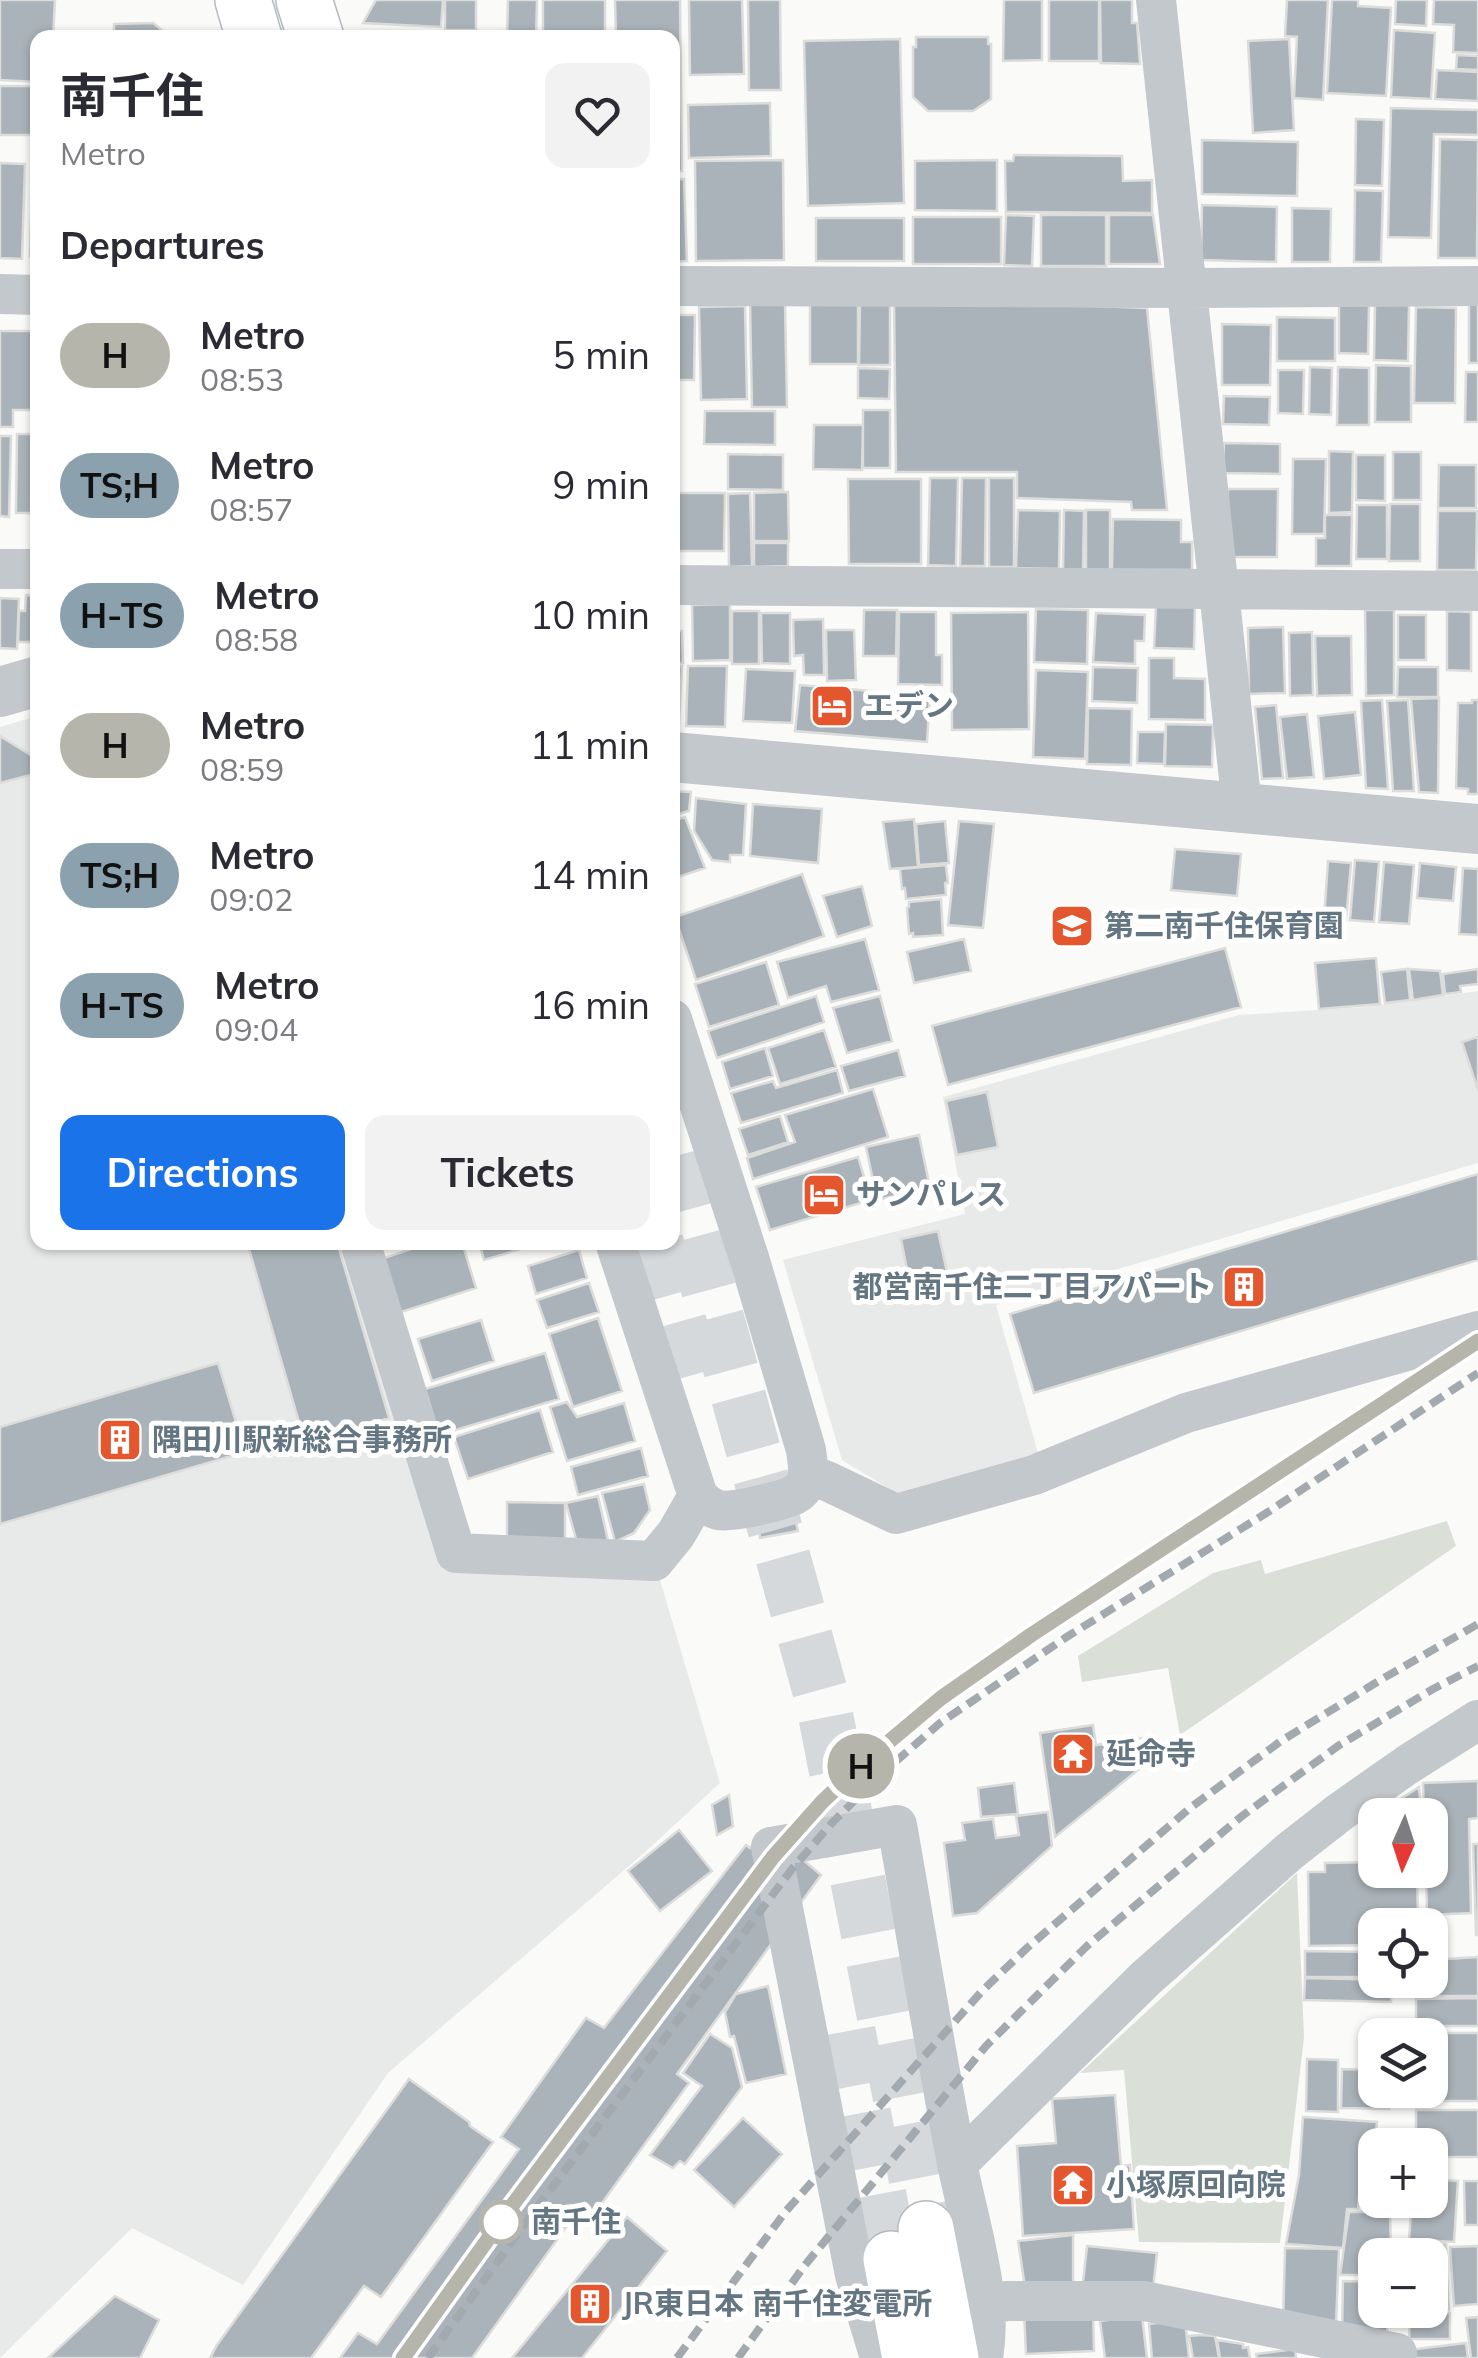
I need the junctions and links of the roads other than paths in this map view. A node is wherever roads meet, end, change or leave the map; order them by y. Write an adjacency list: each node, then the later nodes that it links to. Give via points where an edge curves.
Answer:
1 (242, 0): 4 (main road)
2 (304, 0): 5 (main road)
3 (1156, 0): 8 (street)
4 (251, 30)
5 (313, 30)
6 (680, 286): 8 (street)
7 (1478, 286): 8 (street)
8 (1186, 288): 14 (street)
9 (0, 294): 10 (street)
10 (30, 295)
11 (0, 568): 12 (street)
12 (30, 569)
13 (680, 584): 14 (street)
14 (1218, 588): 15 (street); 19 (street)
15 (1478, 591)
16 (30, 683): 17 (street)
17 (0, 692)
18 (680, 758): 19 (street)
19 (1242, 807): 20 (street)
20 (1478, 829)
21 (680, 1044): 25 (street, via 793,1403)
22 (362, 1250): 26 (street, via 456,1553 654,1561)
23 (618, 1250): 26 (street)
24 (1478, 1331): 25 (street, via 1186,1414 1034,1475 896,1514)
25 (808, 1474): 26 (street, via 791,1497 726,1510)
26 (698, 1496)
27 (1478, 1720): 28 (street, via 1290,1851 1146,1978)
28 (957, 2164): 29 (street); 31 (street, via 896,1825 771,1847 855,2275)
29 (984, 2305): 30 (street, via 1144,2300); 34 (street)
30 (1397, 2354)
31 (880, 2358)
32 (910, 2358): 33 (main road, via 908,2244)
33 (951, 2358)
34 (983, 2358)

